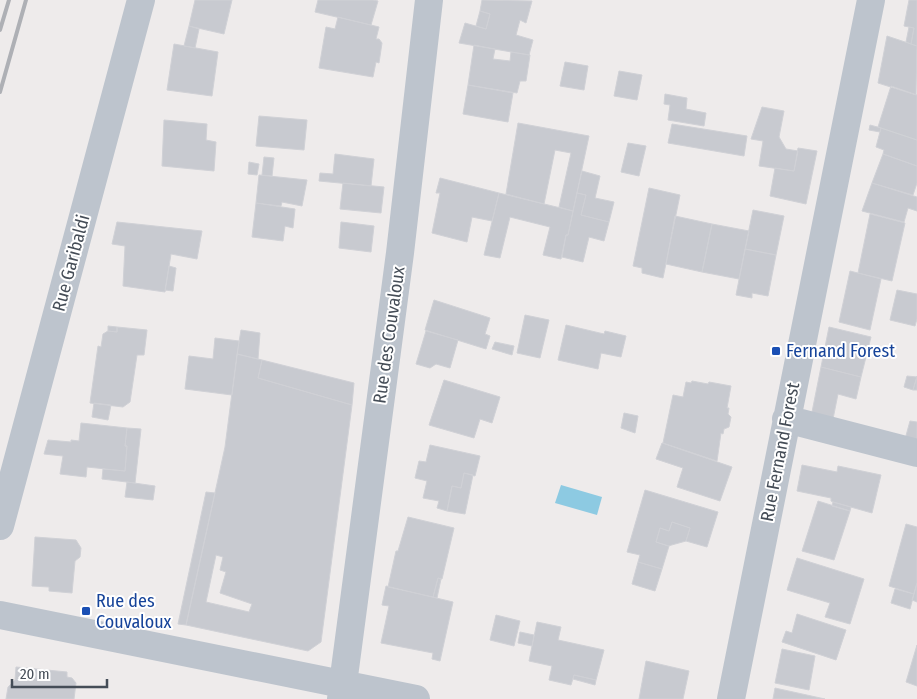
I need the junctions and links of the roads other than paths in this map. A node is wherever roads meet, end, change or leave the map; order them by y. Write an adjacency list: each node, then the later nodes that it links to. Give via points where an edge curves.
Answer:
1 (141, 0): 6 (street, Rue Garibaldi)
2 (429, 0): 8 (street, Rue des Couvaloux, via 400,253)
3 (871, 0): 4 (street, Rue Fernand Forest)
4 (786, 419): 5 (street); 10 (street, Rue Fernand Forest)
5 (917, 453)
6 (0, 526)
7 (0, 615): 8 (street)
8 (342, 692): 9 (street)
9 (416, 699)
10 (731, 699)

